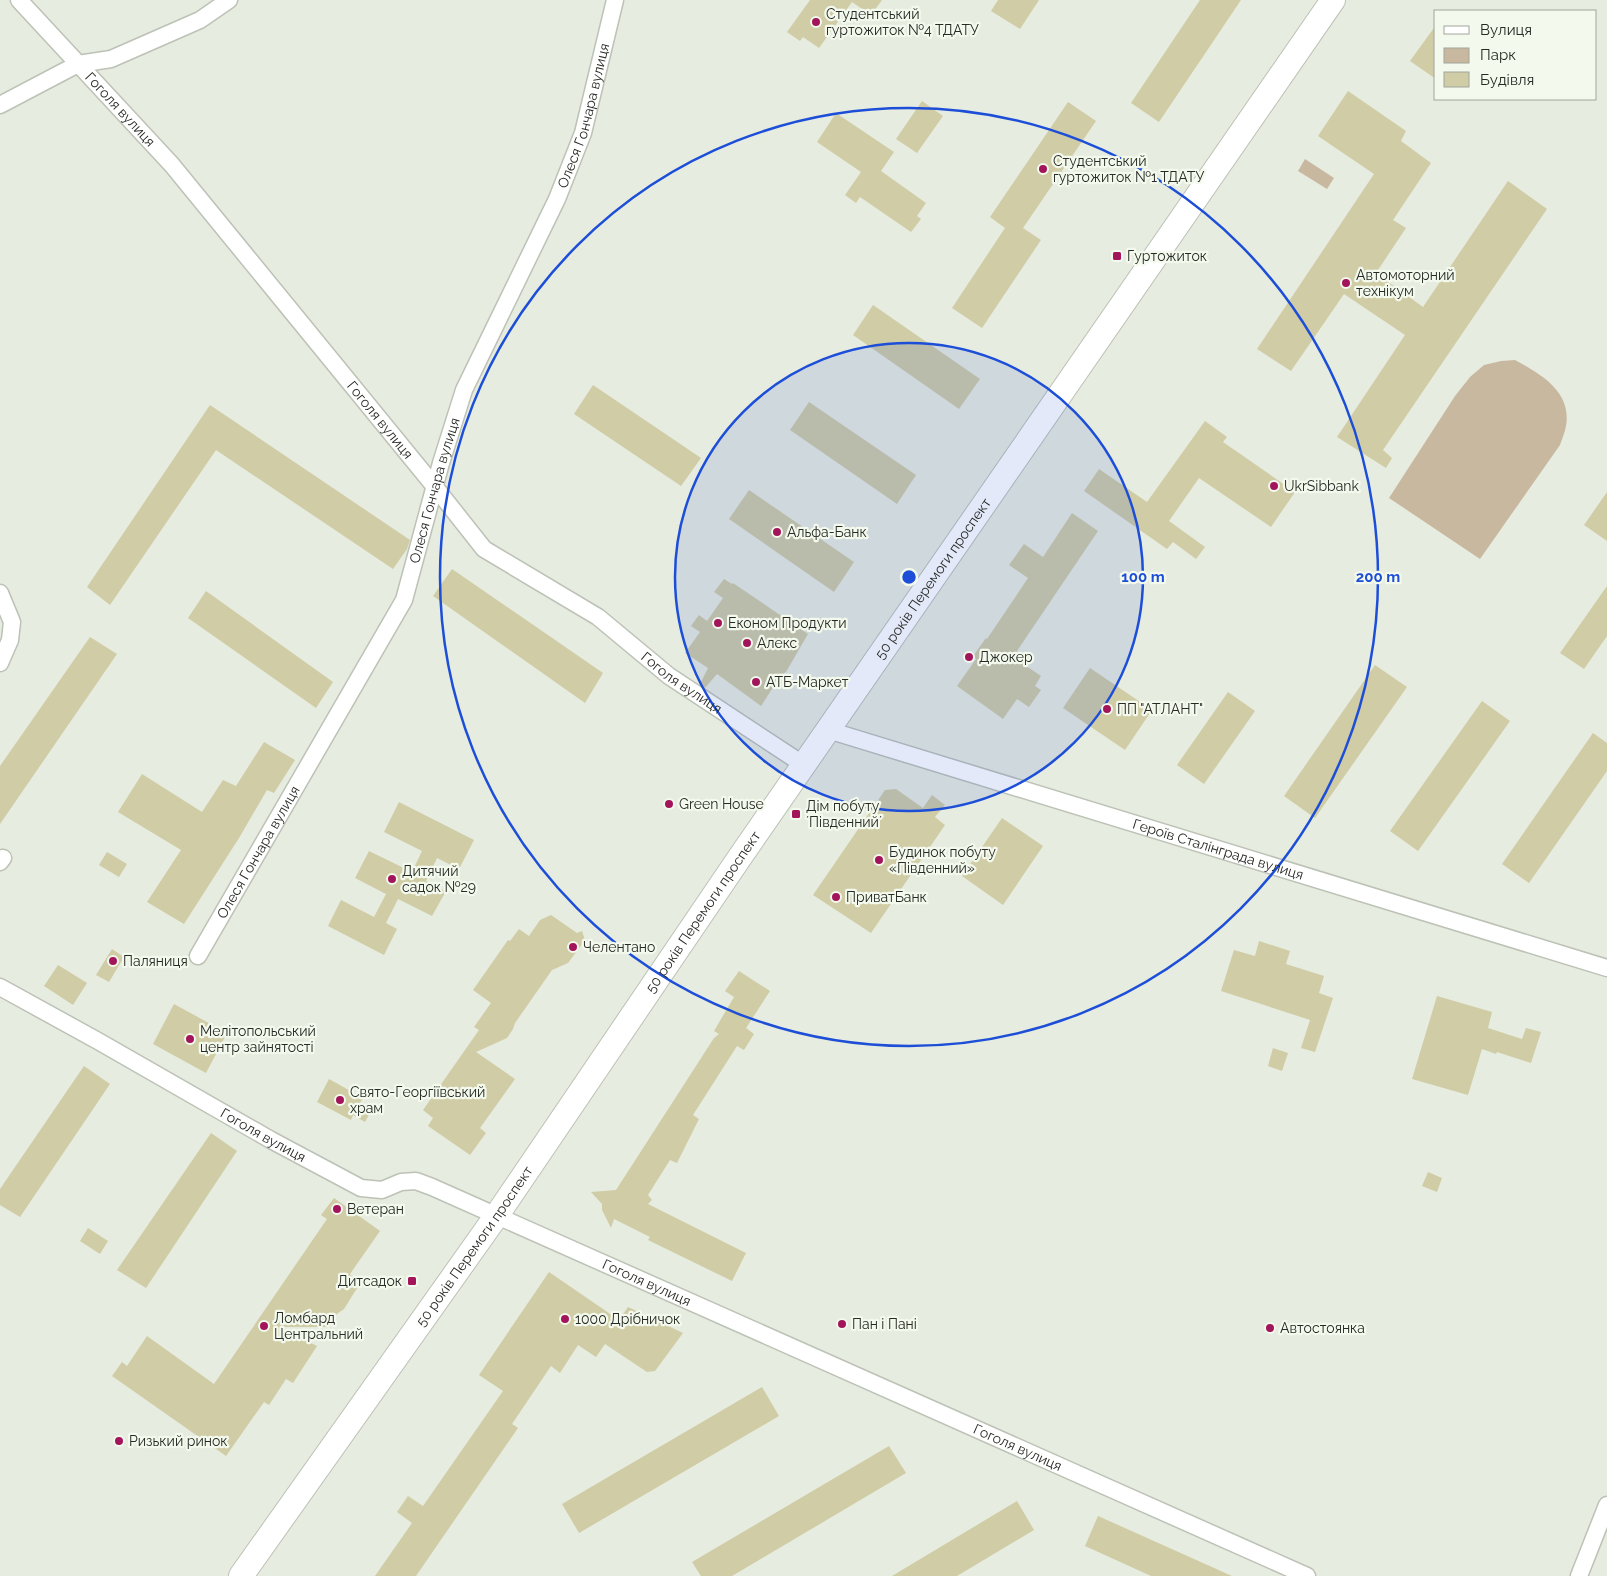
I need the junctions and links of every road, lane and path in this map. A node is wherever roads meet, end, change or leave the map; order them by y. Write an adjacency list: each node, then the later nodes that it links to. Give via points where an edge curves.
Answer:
1 (19, 0): 5 (street, Гоголя вулиця)
2 (229, 0): 5 (street, via 200,20 111,59)
3 (615, 0): 7 (street, Олеся Гончара вулиця, via 583,133 557,199 464,390)
4 (1333, 0): 10 (main road, 50 років Перемоги проспект)
5 (78, 64): 6 (street); 7 (street, Гоголя вулиця, via 172,165)
6 (0, 105)
7 (435, 487): 11 (street, Гоголя вулиця, via 484,549 598,617 669,676); 12 (street, Олеся Гончара вулиця, via 398,613)
8 (0, 594): 9 (street, via 12,622 10,640)
9 (0, 663)
10 (828, 730): 11 (main road, 50 років Перемоги проспект); 13 (street, Героїв Сталінграда вулиця)
11 (804, 765): 15 (main road, 50 років Перемоги проспект)
12 (198, 956)
13 (1607, 968)
14 (0, 987): 15 (street, Гоголя вулиця, via 361,1188 382,1190 401,1182 416,1181)
15 (497, 1215): 17 (main road, 50 років Перемоги проспект); 18 (street, Гоголя вулиця)
16 (1607, 1505): 19 (street)
17 (241, 1576)
18 (1307, 1576)
19 (1580, 1576)

